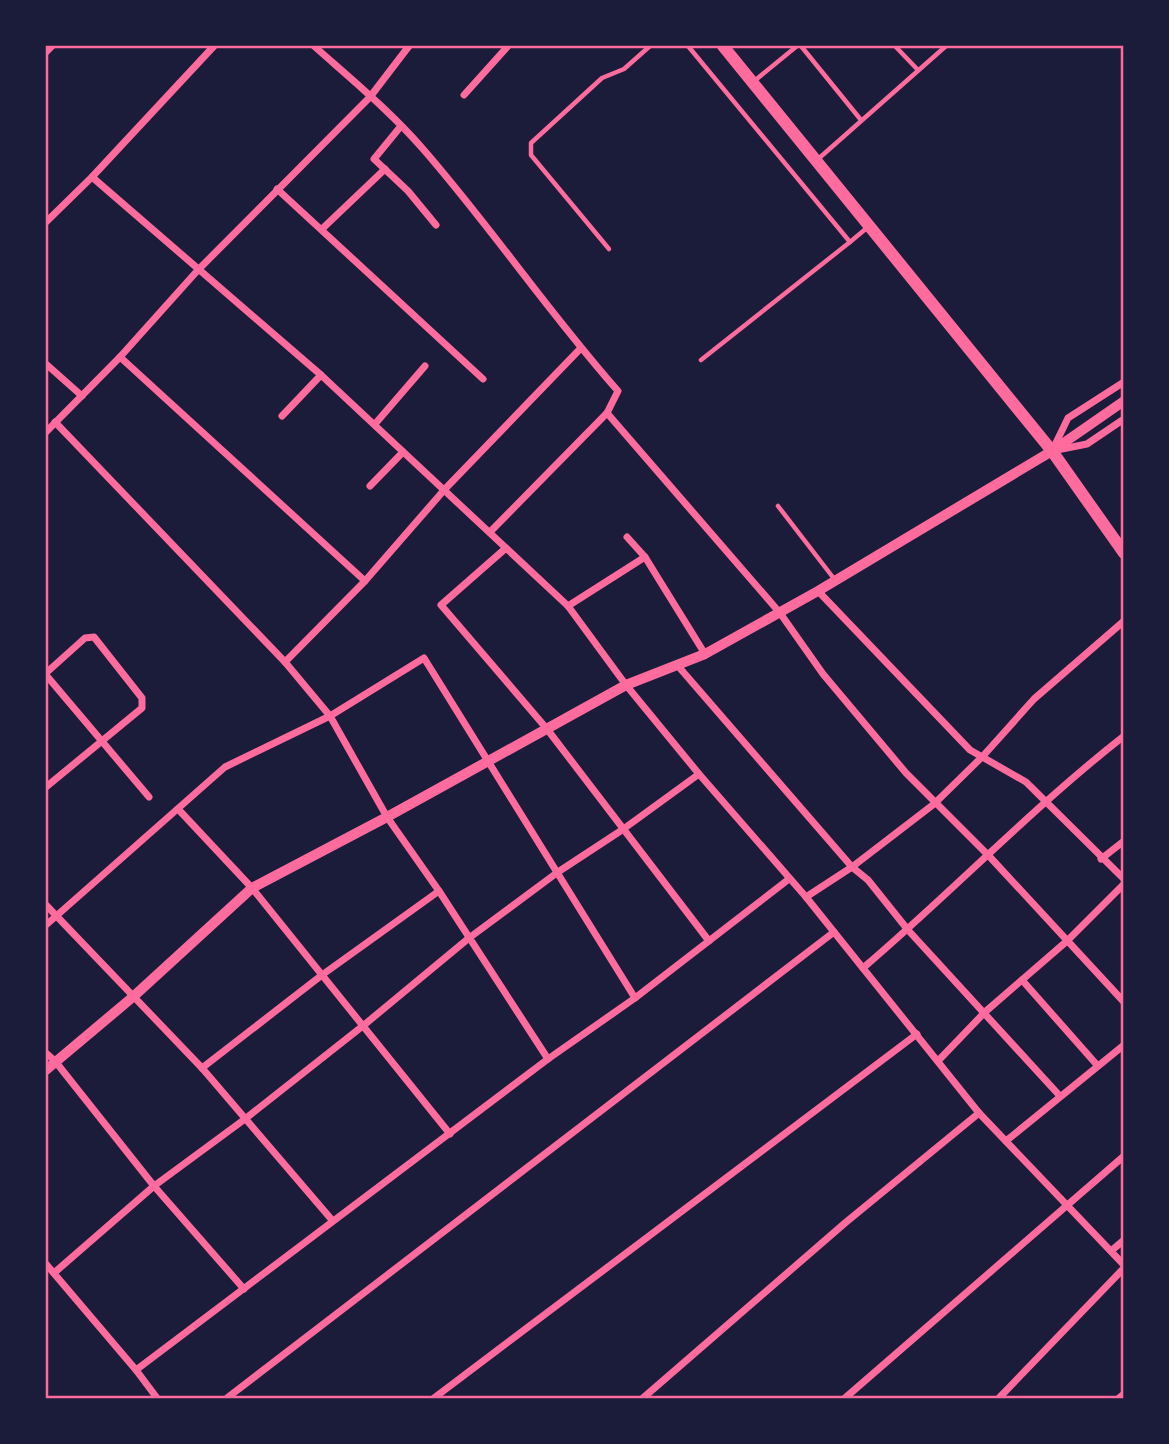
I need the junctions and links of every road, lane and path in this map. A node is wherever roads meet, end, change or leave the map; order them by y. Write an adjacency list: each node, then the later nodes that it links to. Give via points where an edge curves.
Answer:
1 (52, 46): 12 (street)
2 (214, 46): 21 (street)
3 (314, 46): 16 (street)
4 (409, 46): 16 (street)
5 (508, 46): 15 (street)
6 (650, 46): 28 (lane, via 624,69 602,78 531,143 531,155)
7 (688, 46): 27 (lane)
8 (723, 46): 14 (main road)
9 (799, 46): 14 (lane); 17 (lane)
10 (895, 46): 13 (lane)
11 (946, 46): 13 (lane)
12 (46, 52)
13 (918, 69): 17 (lane)
14 (753, 82): 19 (main road)
15 (464, 95)
16 (370, 97): 18 (street); 22 (street)
17 (861, 120): 19 (lane)
18 (401, 126): 20 (street, via 374,159); 30 (street, via 457,190)
19 (816, 160): 25 (main road)
20 (385, 169): 24 (street); 26 (street)
21 (92, 177): 23 (street); 29 (street)
22 (277, 189): 26 (street); 29 (street)
23 (46, 222)
24 (436, 225)
25 (870, 226): 27 (lane); 46 (main road)
26 (322, 229): 36 (street)
27 (850, 242): 32 (lane)
28 (609, 248)
29 (198, 270): 31 (street); 35 (street)
30 (580, 349): 40 (street, via 618,391); 49 (street)
31 (120, 357): 38 (street); 56 (street)
32 (701, 360)
33 (46, 364): 38 (street)
34 (425, 366): 44 (street)
35 (321, 375): 41 (street); 44 (street)
36 (483, 379)
37 (1124, 382): 46 (street, via 1068,418)
38 (82, 396): 43 (street)
39 (1124, 401): 46 (street)
40 (607, 413): 51 (street); 60 (street)
41 (282, 416)
42 (1124, 419): 46 (street, via 1087,444)
43 (55, 422): 45 (street); 63 (street)
44 (375, 424): 47 (street)
45 (46, 432)
46 (1052, 451): 54 (main road); 57 (street)
47 (403, 452): 48 (street); 49 (street)
48 (370, 486)
49 (445, 489): 51 (street); 56 (street)
50 (778, 506): 57 (lane)
51 (490, 533): 53 (street)
52 (626, 537): 55 (street)
53 (506, 548): 59 (street); 68 (street, via 441,605)
54 (1124, 552)
55 (645, 557): 59 (street); 62 (street)
56 (365, 581): 63 (street)
57 (836, 581): 58 (street)
58 (818, 591): 60 (street); 71 (street, via 970,750)
59 (568, 606): 66 (street)
60 (780, 613): 62 (street); 77 (street, via 823,674)
61 (1124, 621): 71 (street, via 1034,699)
62 (705, 654): 64 (street)
63 (285, 662): 67 (street)
64 (678, 666): 66 (street); 84 (street)
65 (46, 674): 70 (street); 70 (street, via 85,638 94,637 143,703)
66 (626, 685): 68 (street); 73 (street)
67 (330, 716): 72 (street, via 424,658); 78 (street, via 225,767); 79 (street)
68 (547, 729): 72 (street); 80 (street)
69 (1124, 736): 76 (street)
70 (101, 741): 74 (street); 75 (street)
71 (983, 756): 76 (street, via 1027,782); 77 (street)
72 (489, 760): 79 (street); 85 (street)
73 (699, 774): 80 (street); 86 (street)
74 (46, 787)
75 (149, 797)
76 (1046, 802): 82 (street); 83 (street)
77 (934, 804): 82 (street); 84 (street)
78 (178, 809): 88 (street); 92 (street)
79 (387, 817): 88 (street); 89 (street)
80 (622, 830): 85 (street); 98 (street)
81 (1124, 841): 83 (street)
82 (989, 856): 94 (street); 97 (street)
83 (1101, 859): 87 (street)
84 (852, 867): 90 (street); 94 (street)
85 (558, 872): 96 (street); 103 (street)
86 (789, 879): 90 (street); 98 (street)
87 (1124, 881): 97 (street)
88 (252, 888): 100 (street); 102 (street)
89 (439, 891): 96 (street); 100 (street)
90 (806, 897): 95 (street)
91 (46, 905): 92 (street)
92 (55, 917): 93 (street); 102 (street)
93 (46, 925)
94 (908, 930): 99 (street); 105 (street)
95 (834, 933): 99 (street); 135 (street)
96 (469, 938): 106 (street); 110 (street)
97 (1067, 941): 101 (street); 104 (street)
98 (709, 942): 103 (street)
99 (863, 968): 107 (street)
100 (322, 975): 106 (street); 114 (street)
101 (1022, 980): 105 (street); 113 (street)
102 (134, 996): 112 (street); 114 (street)
103 (635, 998): 110 (street)
104 (1124, 1002)
105 (985, 1012): 111 (street); 116 (street)
106 (363, 1025): 118 (street); 119 (street)
107 (917, 1034): 111 (street); 136 (street)
108 (1124, 1045): 113 (street)
109 (46, 1053): 112 (street)
110 (548, 1059): 119 (street)
111 (938, 1060): 117 (street)
112 (55, 1061): 115 (street); 122 (street)
113 (1097, 1065): 116 (street)
114 (202, 1068): 118 (street)
115 (46, 1070)
116 (1059, 1095): 120 (street)
117 (979, 1113): 120 (street); 133 (street, via 845,1223)
118 (245, 1119): 122 (street); 124 (street)
119 (450, 1134): 124 (street)
120 (1006, 1141): 123 (street)
121 (1124, 1156): 123 (street)
122 (154, 1186): 129 (street); 130 (street)
123 (1066, 1205): 126 (street); 137 (street)
124 (332, 1220): 130 (street)
125 (1124, 1241): 126 (street)
126 (1111, 1251): 128 (street)
127 (46, 1264): 129 (street)
128 (1124, 1267): 138 (street)
129 (54, 1273): 131 (street)
130 (244, 1289): 131 (street)
131 (136, 1370): 134 (street)
132 (1124, 1394): 139 (street)
133 (647, 1397)
134 (157, 1398)
135 (227, 1398)
136 (434, 1398)
137 (845, 1398)
138 (999, 1398)
139 (1119, 1398)

